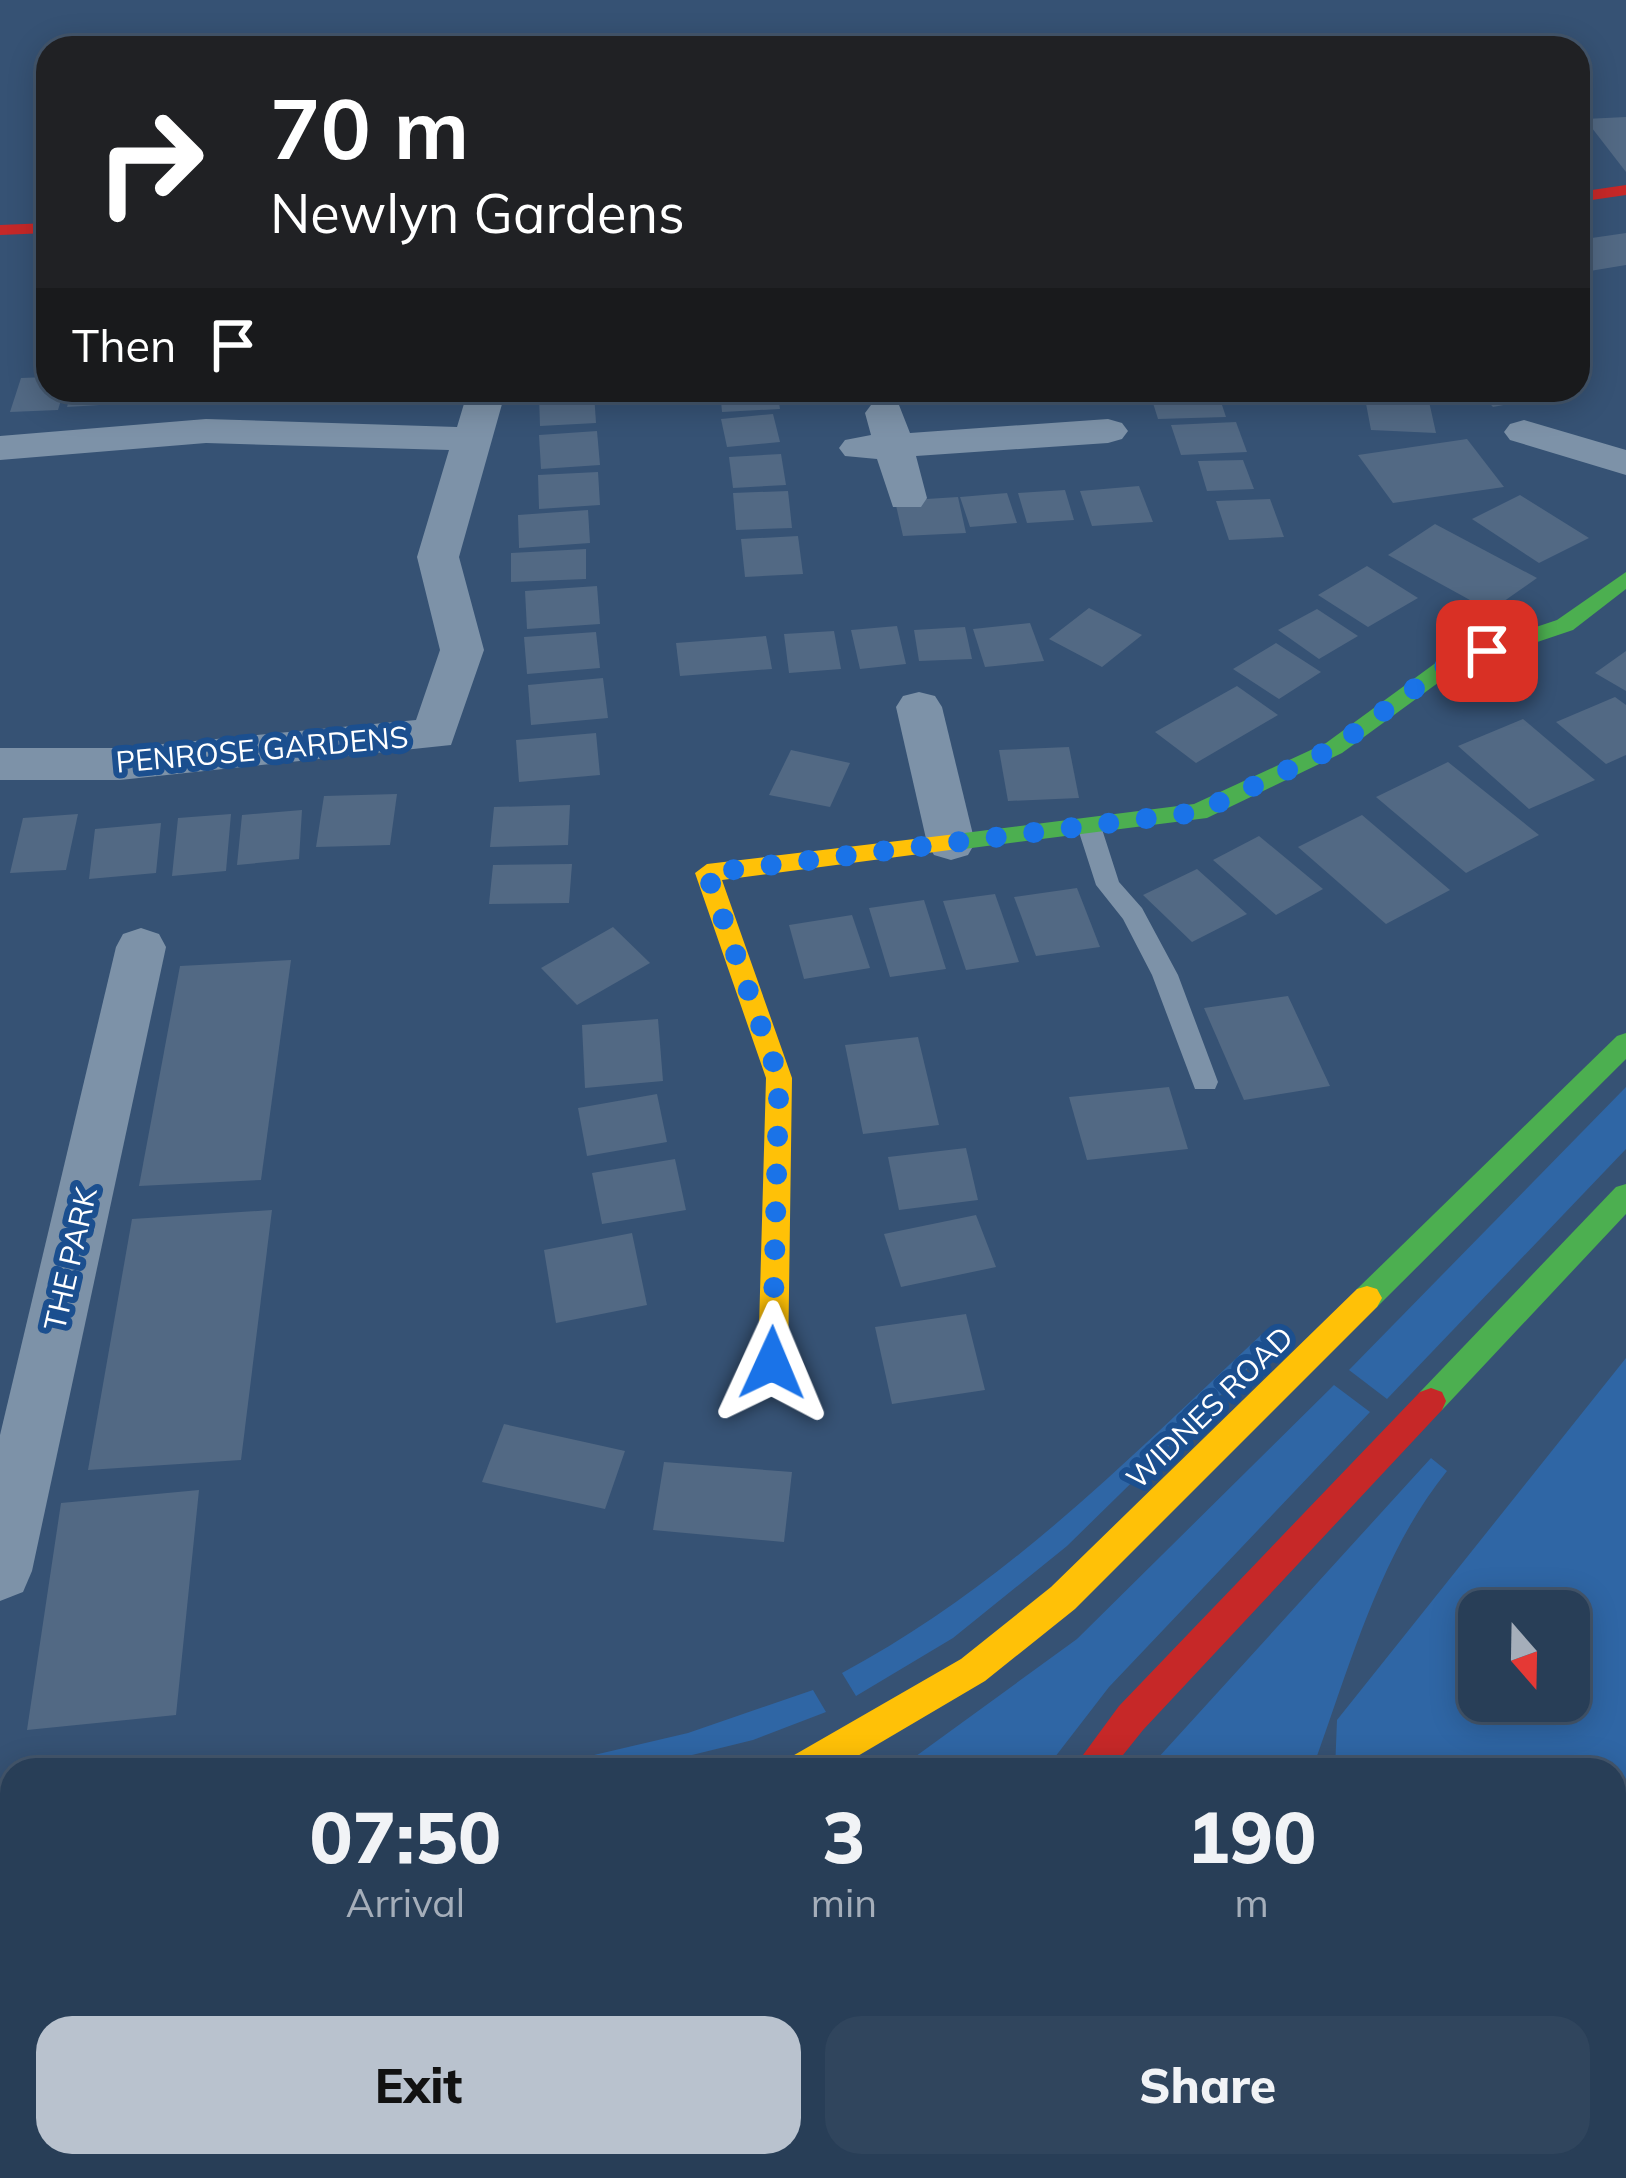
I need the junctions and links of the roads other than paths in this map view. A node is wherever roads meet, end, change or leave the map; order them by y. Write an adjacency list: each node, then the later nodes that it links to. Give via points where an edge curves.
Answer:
1 (1626, 190): 2 (street)
2 (1590, 195)
3 (36, 228): 4 (street)
4 (0, 230)
5 (484, 402): 10 (street, PENROSE GARDENS)
6 (1055, 402): 9 (street)
7 (1108, 431): 9 (street)
8 (1524, 432): 12 (street)
9 (1064, 434): 13 (street, via 879,435)
10 (470, 440): 11 (street, via 206,431); 16 (street, PENROSE GARDENS, via 438,557 461,650 435,734 120,764)
11 (0, 448)
12 (1626, 464)
13 (907, 498)
14 (1626, 579): 17 (street, via 1565,626 1448,664 1334,748 1199,812)
15 (919, 707): 18 (street)
16 (0, 764)
17 (1089, 826): 18 (street); 21 (lane, via 1108,885 1165,975)
18 (951, 844): 23 (street, via 707,873 779,1078)
19 (141, 947): 24 (street, THE PARK)
20 (1626, 1043): 25 (street, WIDNES ROAD, via 1063,1598 973,1670)
21 (1205, 1082)
22 (1626, 1195): 26 (street)
23 (772, 1363)
24 (0, 1571)
25 (822, 1758)
26 (1099, 1758)

